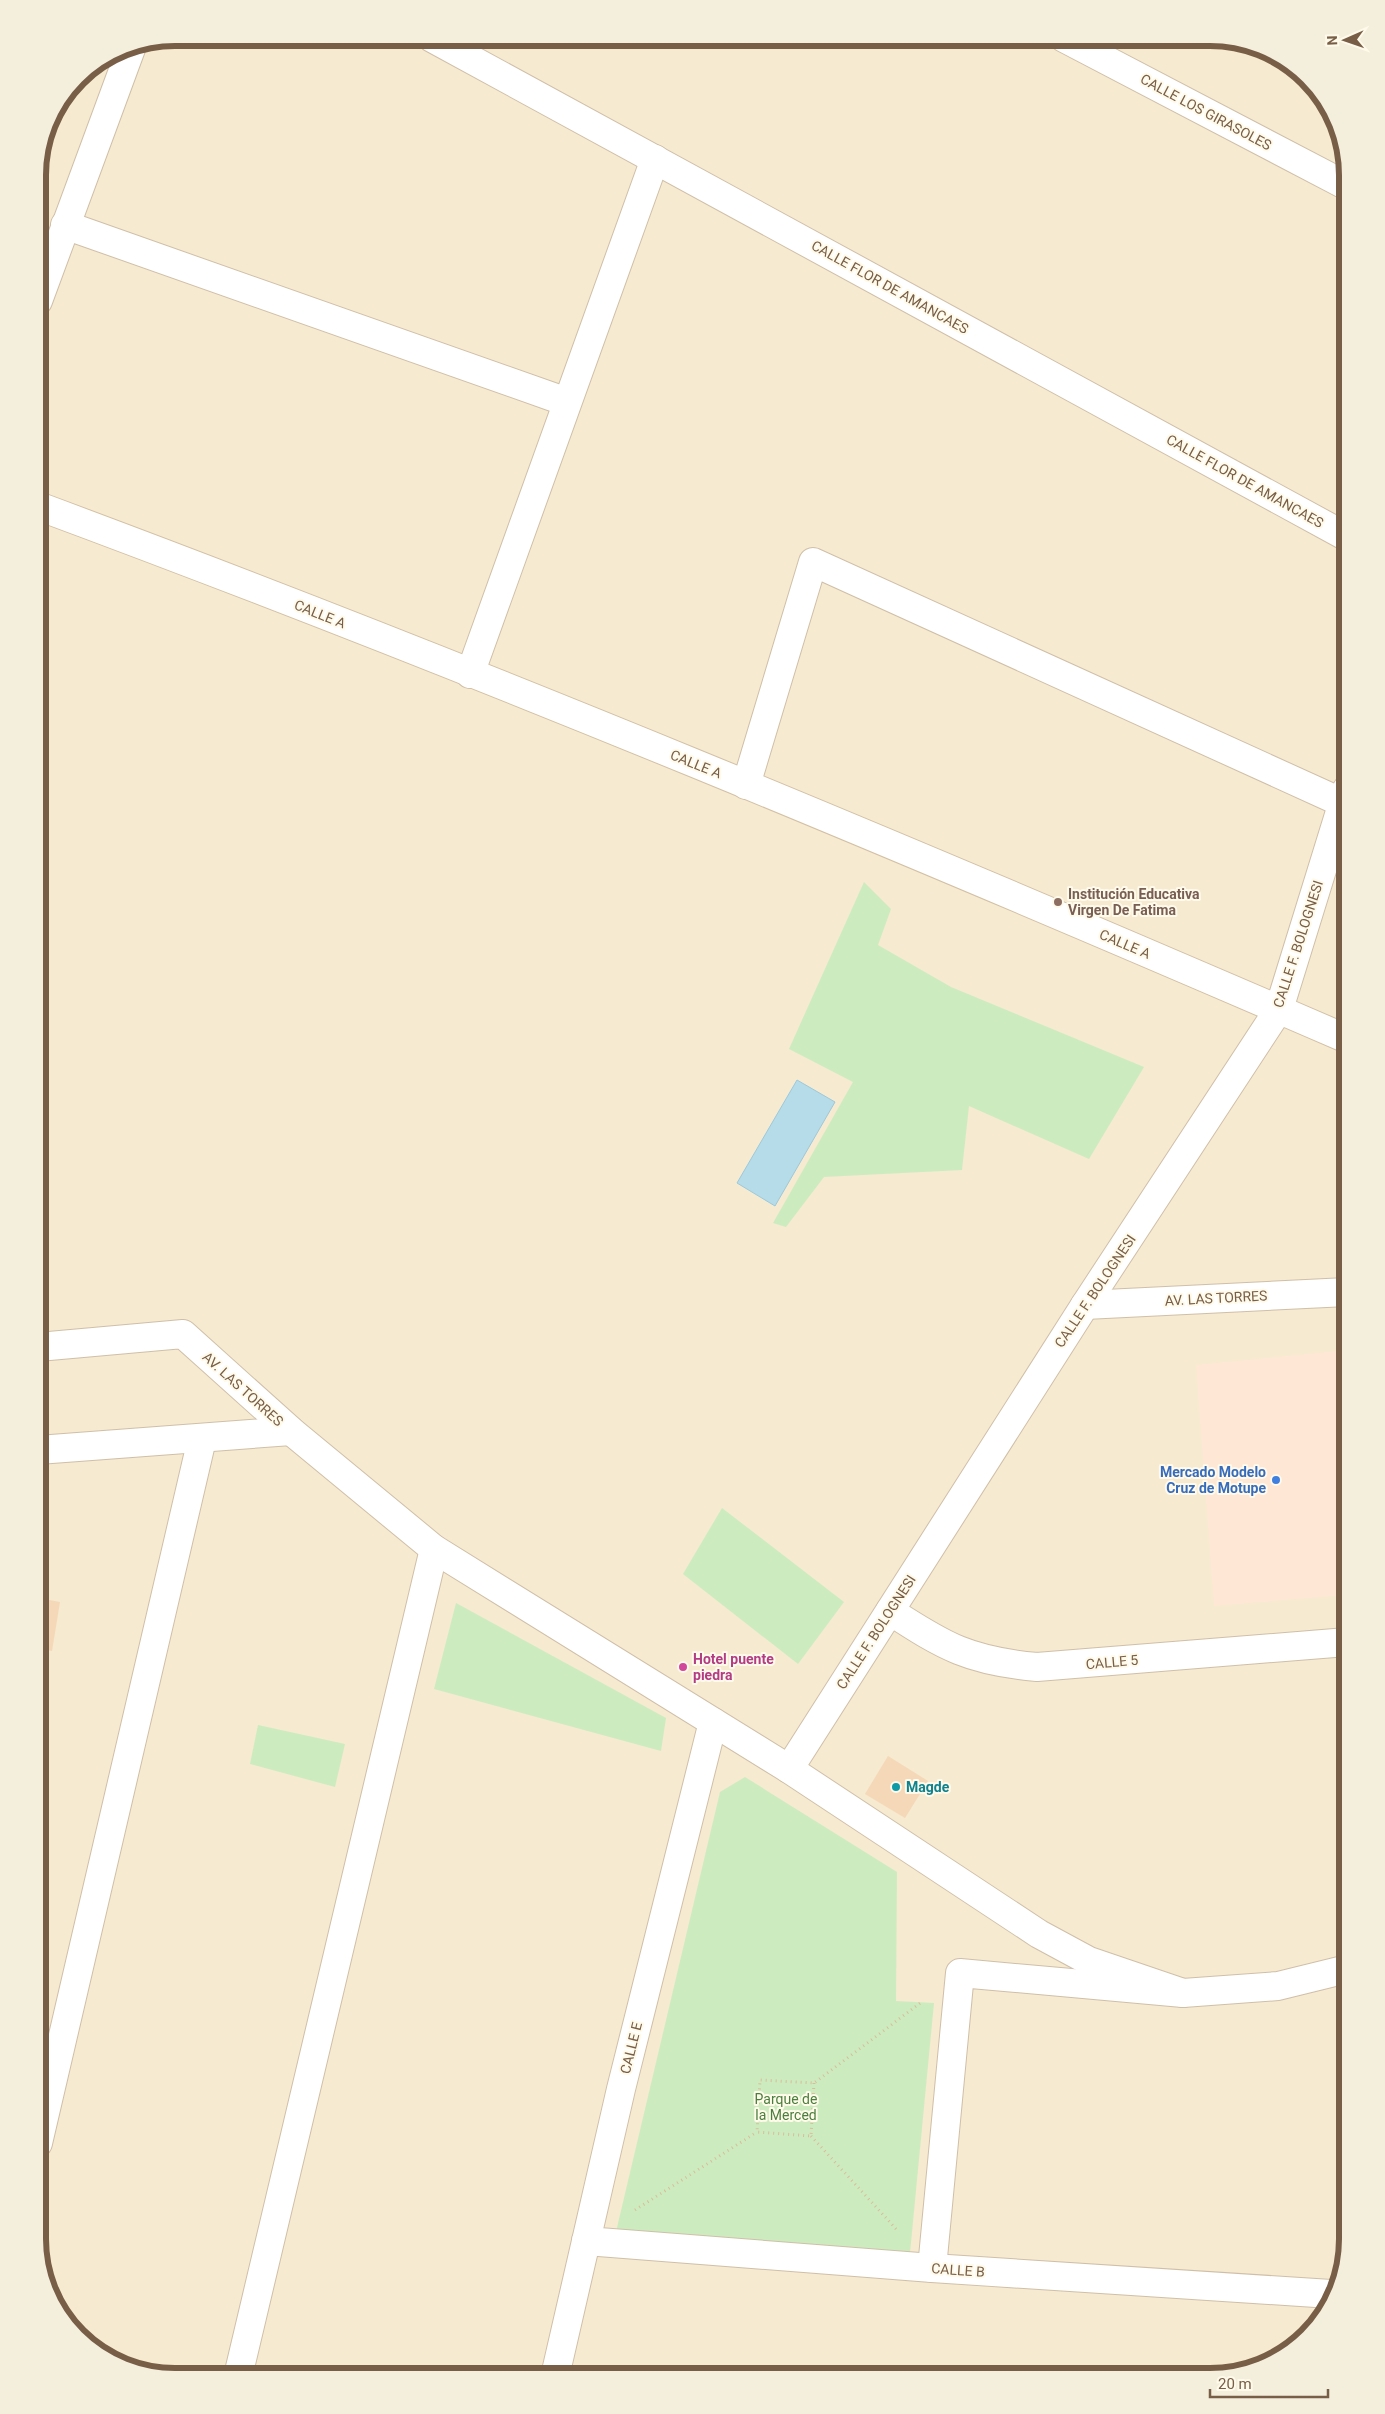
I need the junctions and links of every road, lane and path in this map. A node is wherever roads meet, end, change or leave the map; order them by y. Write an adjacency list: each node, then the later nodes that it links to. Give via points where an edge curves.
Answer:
1 (449, 47): 4 (street, CALLE FLOR DE AMANCAES)
2 (1081, 47): 5 (street, CALLE LOS GIRASOLES)
3 (129, 55): 6 (street)
4 (655, 159): 8 (street); 10 (street, CALLE FLOR DE AMANCAES)
5 (1339, 181)
6 (65, 226): 7 (street); 8 (street)
7 (47, 276)
8 (567, 402): 11 (street)
9 (47, 509): 11 (street, CALLE A, via 229,577)
10 (1339, 532)
11 (470, 674): 12 (street, CALLE A)
12 (746, 785): 13 (street, via 813,562); 15 (street, CALLE A)
13 (1339, 793)
14 (1339, 815): 15 (street, CALLE F. BOLOGNESI)
15 (1278, 1009): 16 (street, CALLE A); 18 (street, CALLE F. BOLOGNESI)
16 (1339, 1035)
17 (1339, 1292): 18 (street, AV. LAS TORRES)
18 (1085, 1305): 24 (street, CALLE F. BOLOGNESI)
19 (46, 1346): 20 (street, AV. LAS TORRES, via 183,1334)
20 (290, 1432): 21 (street, AV. LAS TORRES); 23 (street)
21 (202, 1439): 22 (street, AV. LAS TORRES); 32 (street)
22 (46, 1449)
23 (434, 1548): 26 (street); 38 (street)
24 (890, 1611): 25 (street, CALLE 5, via 936,1641 971,1656 1000,1664 1037,1667); 27 (street, CALLE F. BOLOGNESI)
25 (1339, 1643)
26 (713, 1722): 27 (street); 35 (street, CALLE E)
27 (789, 1769): 30 (street, via 1039,1934 1088,1961)
28 (1339, 1971): 30 (street, via 1278,1986)
29 (960, 1973): 30 (street); 31 (path); 36 (street)
30 (1183, 1994)
31 (814, 2083): 33 (path, via 760,2080); 34 (path)
32 (46, 2108)
33 (757, 2132): 34 (path); 35 (path)
34 (811, 2136): 36 (path)
35 (586, 2241): 36 (street, CALLE B); 39 (street, CALLE E)
36 (932, 2268): 37 (street, CALLE B)
37 (1326, 2294)
38 (240, 2367)
39 (557, 2367)

